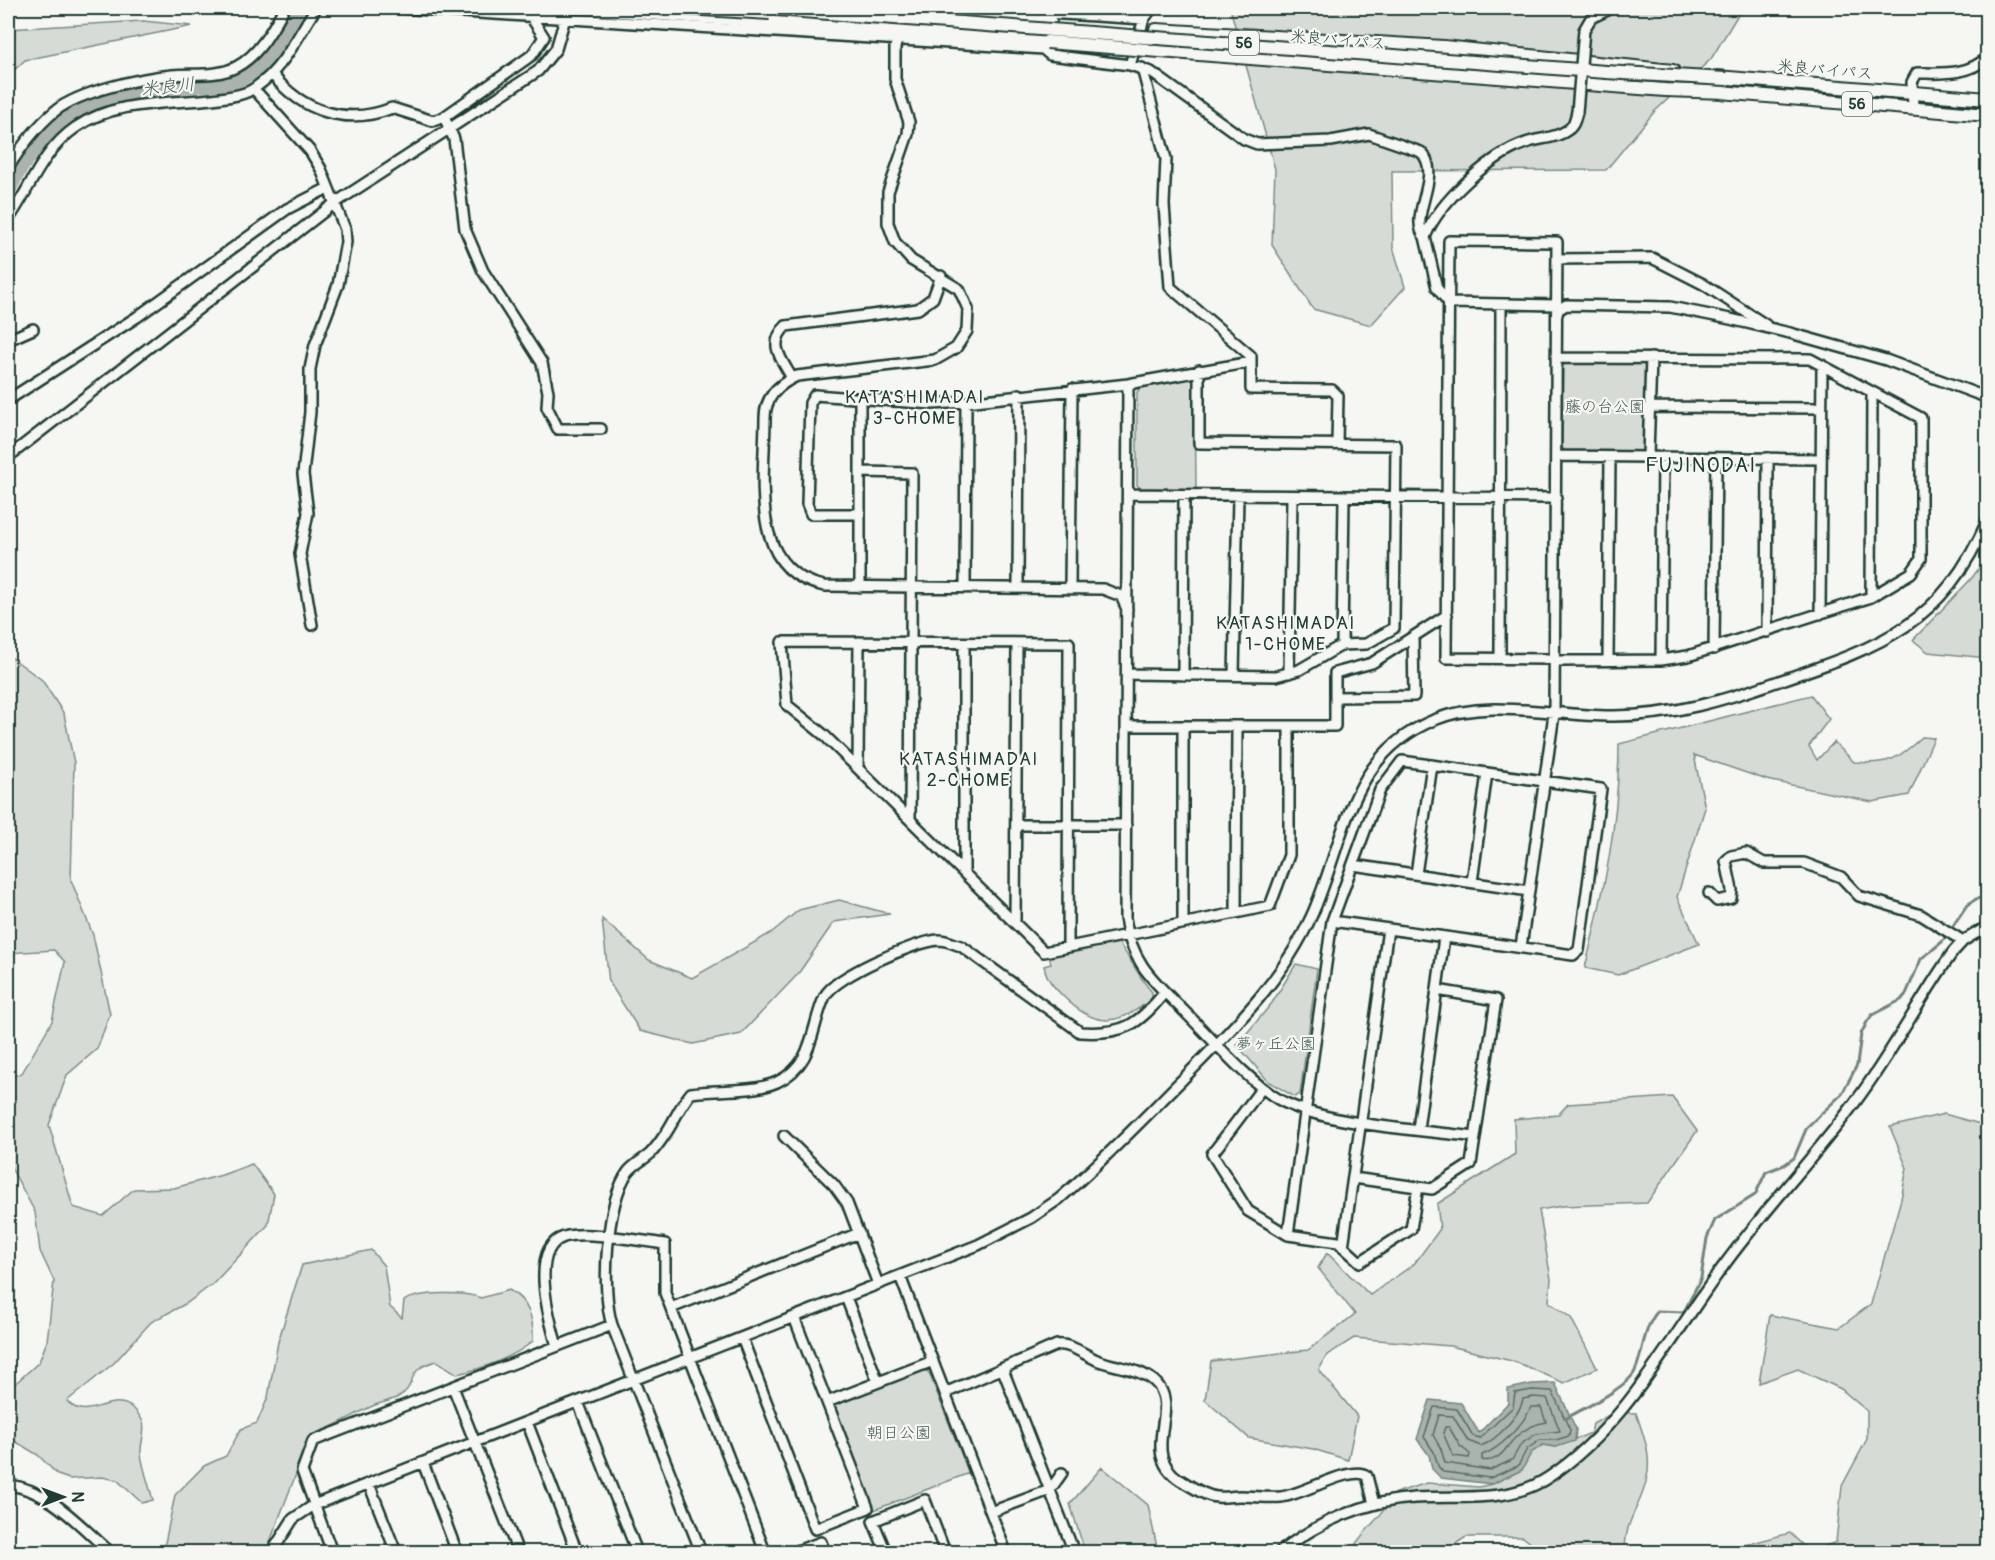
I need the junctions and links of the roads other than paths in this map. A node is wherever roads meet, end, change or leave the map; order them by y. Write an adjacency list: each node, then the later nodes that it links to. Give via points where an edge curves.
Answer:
1 (284, 8): 31 (street, via 256,51 234,69 144,78 71,102 55,111)
2 (316, 8): 21 (street)
3 (399, 8): 14 (street)
4 (568, 8): 15 (street)
5 (580, 8): 17 (main road)
6 (685, 8): 24 (main road, 米良バイパス / 56, bridge, via 1606,79)
7 (762, 8): 22 (main road, 米良バイパス / 56, bridge)
8 (851, 8): 13 (main road)
9 (965, 8): 12 (street)
10 (1152, 8): 16 (street)
11 (1612, 8): 35 (street, bridge, via 1591,18 1584,30 1574,123 1566,131 1501,155 1440,210)
12 (1006, 9): 16 (street)
13 (904, 10): 17 (street); 22 (main road, via 1156,30 1444,46)
14 (531, 17): 15 (street); 29 (street, via 544,37 532,55)
15 (566, 19): 17 (street); 30 (street, via 556,49 538,72)
16 (1144, 19): 19 (street)
17 (898, 35): 19 (street, via 1043,49 1050,55); 24 (main road, bridge, via 1047,42); 37 (street, via 896,79 909,122 888,192 888,223 904,253)
18 (1988, 57): 25 (street, via 1958,73 1917,73)
19 (1130, 65): 20 (street)
20 (1142, 68): 35 (street, via 1257,144 1331,141 1369,134 1421,152 1427,158 1429,171 1420,217); 47 (street, via 1166,159 1164,205 1170,287 1251,356)
21 (272, 74): 23 (street); 29 (street, via 296,99 325,111 369,115 392,108 434,121)
22 (1726, 79): 25 (main road, 米良バイパス / 56)
23 (254, 89): 32 (street, via 299,135); 34 (street, via 228,97 128,107 77,126 48,155)
24 (1726, 92): 27 (main road, 米良バイパス / 56)
25 (1911, 93): 26 (main road, 米良バイパス / 56); 27 (street)
26 (1988, 99)
27 (1913, 108): 28 (main road, 米良バイパス / 56)
28 (1988, 115)
29 (444, 117): 30 (street)
30 (449, 128): 33 (street); 61 (street, via 454,139 465,229 483,271 542,363 553,421 558,429)
31 (8, 168)
32 (328, 188): 33 (street); 57 (street, via 287,209 137,317)
33 (335, 203): 64 (street); 92 (street, via 346,242 332,306 315,345 310,369 303,474 308,513 300,554)
34 (8, 220)
35 (1425, 237): 38 (street, via 1437,288)
36 (1557, 259): 38 (street, via 1557,242 1449,241); 40 (street); 42 (street, via 1652,258 1703,284)
37 (941, 276): 50 (street, via 933,298 918,309 786,326 776,339 776,349); 50 (street, via 959,289 968,309 965,337 951,353 935,360)
38 (1449, 303): 39 (street); 78 (street)
39 (1502, 304): 40 (street); 79 (street)
40 (1557, 305): 41 (street)
41 (1557, 320): 42 (street, via 1558,310 1566,305 1670,307); 45 (street)
42 (1770, 328): 55 (street, via 1886,360)
43 (33, 329): 44 (street)
44 (8, 340)
45 (1556, 358): 46 (street); 63 (street)
46 (1651, 358): 48 (street, via 1810,359); 59 (street)
47 (1251, 362): 49 (street); 62 (street, via 1251,389 1332,390 1338,396)
48 (1822, 365): 53 (street); 60 (street)
49 (1199, 370): 51 (street); 62 (street, via 1199,442)
50 (792, 378): 83 (street, via 773,393 765,413 768,536 784,564 801,578 824,586)
51 (1128, 384): 52 (street); 72 (street)
52 (1072, 389): 54 (street); 87 (street)
53 (1872, 392): 88 (street); 88 (street, via 1921,418 1921,559 1911,573)
54 (1019, 394): 58 (street); 86 (street)
55 (1988, 398)
56 (860, 399): 58 (street); 71 (street); 81 (street, via 815,395 810,403 807,504 811,514)
57 (8, 400)
58 (966, 402): 85 (street)
59 (1650, 407): 60 (street); 66 (street)
60 (1821, 408): 70 (street)
61 (601, 429)
62 (1338, 444): 77 (street, via 1396,445)
63 (1556, 456): 65 (street); 80 (street)
64 (8, 457)
65 (1610, 457): 66 (street); 103 (street)
66 (1648, 457): 67 (street)
67 (1663, 457): 68 (street); 104 (street)
68 (1716, 458): 69 (street); 100 (street)
69 (1768, 458): 70 (street); 93 (street)
70 (1821, 459): 90 (street)
71 (860, 472): 81 (street); 84 (street, via 912,473)
72 (1128, 494): 73 (street); 89 (street)
73 (1184, 495): 74 (street); 107 (street)
74 (1238, 497): 75 (street); 108 (street)
75 (1292, 497): 76 (street); 105 (street)
76 (1344, 497): 77 (street); 99 (street)
77 (1395, 497): 78 (street); 99 (street, via 1394,628 1366,644)
78 (1448, 498): 79 (street); 91 (street)
79 (1501, 498): 80 (street); 101 (street)
80 (1556, 498): 102 (street)
81 (860, 514): 83 (street)
82 (1988, 519): 110 (street, via 1968,560 1937,600 1906,627 1857,655 1686,709 1636,716)
83 (860, 587): 84 (street)
84 (911, 588): 85 (street); 96 (street)
85 (965, 588): 86 (street)
86 (1018, 588): 87 (street)
87 (1070, 589): 89 (street, via 1112,590)
88 (1871, 597): 90 (street)
89 (1127, 609): 106 (street)
90 (1820, 614): 93 (street)
91 (1447, 615): 94 (street); 101 (street, via 1446,658)
92 (312, 625)
93 (1767, 632): 100 (street)
94 (1413, 638): 109 (street, via 1372,663 1335,673); 109 (street, via 1414,696)
95 (859, 642): 96 (street); 116 (street); 116 (street, via 782,642 787,705)
96 (911, 643): 97 (street); 119 (street)
97 (964, 643): 98 (street); 124 (street)
98 (1017, 643): 120 (street); 121 (street, via 1070,643)
99 (1342, 645): 105 (street)
100 (1714, 649): 104 (street)
101 (1500, 658): 102 (street)
102 (1555, 660): 103 (street); 110 (street)
103 (1608, 660): 104 (street)
104 (1661, 660)
105 (1289, 673): 108 (street)
106 (1127, 674): 107 (street); 111 (street)
107 (1183, 675): 108 (street)
108 (1234, 675)
109 (1335, 697): 114 (street, via 1335,726)
110 (1554, 714): 118 (street); 142 (street, via 1498,709 1464,711 1433,720 1383,755 1352,802 1312,914 1281,973)
111 (1126, 726): 112 (street); 122 (street)
112 (1184, 726): 113 (street); 132 (street)
113 (1236, 726): 114 (street); 129 (street)
114 (1289, 726): 129 (street, via 1289,855 1270,906)
115 (1432, 765): 117 (street); 123 (street, via 1402,761 1380,790); 125 (street)
116 (858, 768): 119 (street)
117 (1487, 773): 118 (street); 126 (street)
118 (1545, 781): 127 (street); 139 (street, via 1601,789 1579,950 1573,955)
119 (910, 820): 124 (street)
120 (1016, 825): 121 (street); 131 (street)
121 (1068, 825): 122 (street); 138 (street)
122 (1126, 825): 135 (street)
123 (1353, 865): 125 (street); 130 (street)
124 (964, 872): 131 (street)
125 (1416, 874): 126 (street)
126 (1472, 882): 127 (street)
127 (1529, 891): 139 (street)
128 (1709, 893): 137 (street, via 1717,901 1731,898 1726,861 1731,856 1746,853 1764,863 1804,863 1841,877 1859,896 1921,915)
129 (1236, 913): 132 (street)
130 (1332, 921): 134 (street); 144 (street)
131 (1015, 923): 138 (street, via 1044,952)
132 (1183, 923): 135 (street)
133 (1988, 926): 137 (street)
134 (1388, 929): 136 (street); 145 (street)
135 (1127, 935): 138 (street); 141 (street, via 1140,965)
136 (1444, 937): 139 (street); 140 (street)
137 (1960, 938): 179 (street, via 1858,1098 1748,1232 1638,1389 1588,1444 1551,1476 1508,1495 1413,1498)
138 (1068, 947)
139 (1521, 947)
140 (1437, 990): 146 (street); 148 (street, via 1496,1000)
141 (1165, 992): 142 (street); 153 (street, via 1148,1013 1126,1029 1102,1034 1080,1032 961,946 941,940 922,943 851,974 832,986 825,997 804,1061 777,1082 691,1093 652,1152 628,1172 615,1203)
142 (1217, 1044): 143 (street); 155 (street, via 1059,1199 1004,1233)
143 (1262, 1088): 144 (street); 152 (street, via 1212,1154 1248,1211)
144 (1305, 1110): 145 (street); 152 (street)
145 (1361, 1121): 146 (street); 149 (street)
146 (1418, 1129): 148 (street)
147 (784, 1136): 151 (street, via 834,1185)
148 (1475, 1137): 150 (street, via 1471,1164 1432,1189)
149 (1353, 1178): 150 (street); 154 (street)
150 (1418, 1187): 154 (street, via 1411,1229 1360,1262)
151 (860, 1233): 156 (street); 158 (street)
152 (1288, 1235): 154 (street, via 1338,1242)
153 (609, 1238): 158 (street, via 665,1244 665,1293); 160 (street, via 606,1293); 162 (street, via 566,1236 555,1241 547,1252 544,1296)
154 (1343, 1247)
155 (900, 1276): 156 (street); 164 (street)
156 (878, 1284): 157 (street)
157 (846, 1297): 159 (street); 167 (street)
158 (671, 1308): 163 (street)
159 (795, 1317): 161 (street); 171 (street)
160 (612, 1325): 162 (street); 166 (street)
161 (742, 1338): 163 (street); 171 (street, via 815,1529 868,1508)
162 (558, 1346): 168 (street)
163 (690, 1358): 166 (street); 191 (street, via 764,1549)
164 (933, 1361): 167 (street); 169 (street)
165 (1003, 1370): 169 (street); 178 (street); 179 (street, via 1060,1344 1146,1375 1163,1395 1160,1449 1164,1464 1178,1478 1211,1496 1281,1497 1359,1472 1367,1476)
166 (634, 1380): 170 (street); 190 (street)
167 (878, 1382): 171 (street)
168 (453, 1387): 173 (street); 180 (street, via 313,1441 302,1471)
169 (945, 1393): 181 (street)
170 (578, 1402): 172 (street); 189 (street)
171 (827, 1402)
172 (527, 1422): 173 (street); 188 (street)
173 (475, 1443): 174 (street); 187 (street)
174 (423, 1463): 176 (street); 186 (street)
175 (1062, 1473): 178 (street)
176 (369, 1484): 180 (street); 185 (street)
177 (8, 1485): 182 (street, via 30,1489 49,1500)
178 (1050, 1490): 181 (street); 197 (street)
179 (1374, 1504): 198 (street, via 1315,1528)
180 (314, 1505): 183 (street, via 293,1519); 184 (street)
181 (991, 1512): 196 (street)
182 (110, 1552)
183 (272, 1552)
184 (332, 1552)
185 (396, 1552)
186 (458, 1552)
187 (518, 1552)
188 (577, 1552)
189 (637, 1552)
190 (701, 1552)
191 (757, 1552)
192 (794, 1552): 193 (street, via 821,1542)
193 (825, 1552)
194 (886, 1552): 195 (street, via 873,1521 925,1500)
195 (945, 1552)
196 (1006, 1552)
197 (1074, 1552)
198 (1280, 1552)

